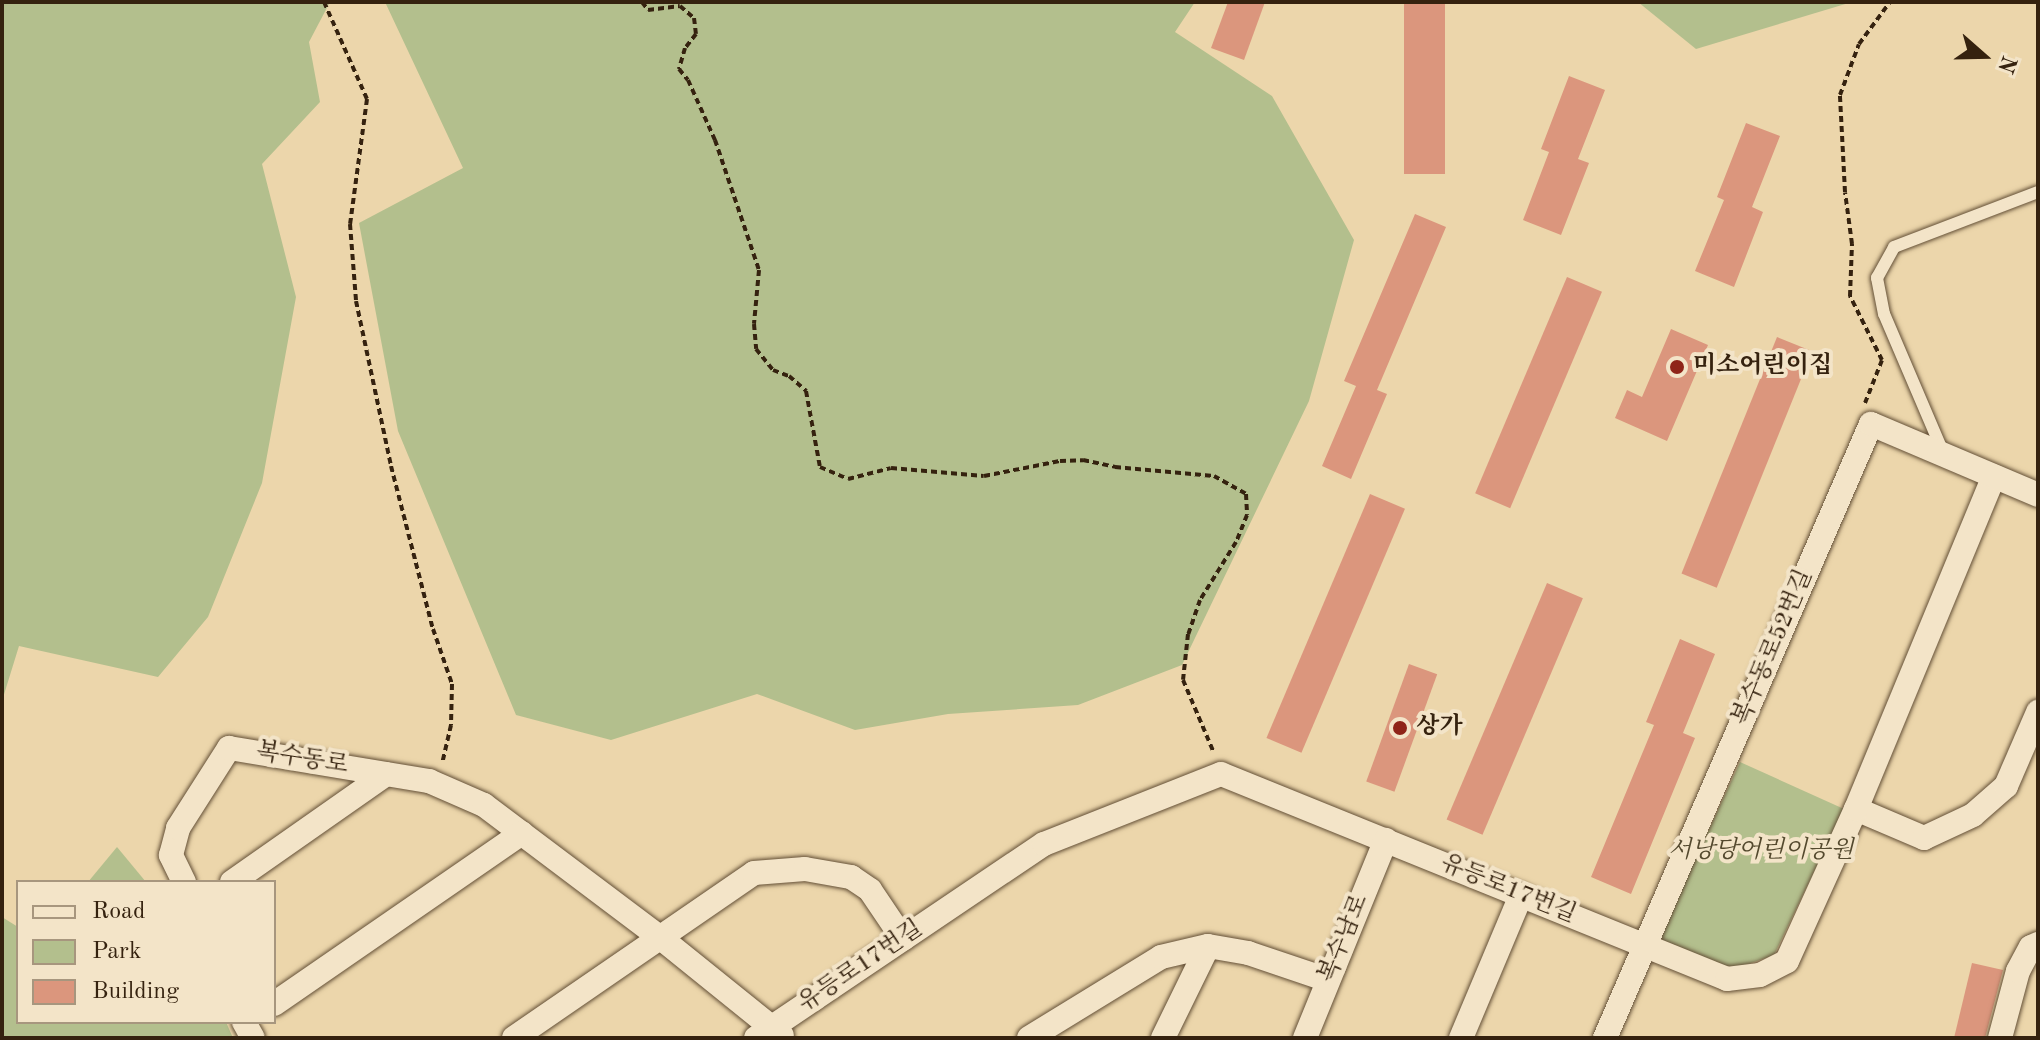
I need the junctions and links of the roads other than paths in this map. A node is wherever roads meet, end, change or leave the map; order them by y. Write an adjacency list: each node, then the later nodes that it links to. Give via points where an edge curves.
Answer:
1 (2038, 192): 2 (lane, via 1894,247 1877,278 1884,314)
2 (1945, 455): 3 (street); 17 (street, 복수동로52번길, via 1871,424)
3 (1994, 476): 4 (street); 7 (street, 유등로17번길)
4 (2038, 495)
5 (2035, 728): 7 (street, via 2006,786 1973,815 1924,838)
6 (386, 774): 8 (street, 복수동로, via 439,785 484,805); 10 (street, 복수동로, via 229,748 178,828 171,855); 11 (street, 복수동로)
7 (1856, 809): 17 (street, 유등로17번길, via 1787,961 1760,975 1727,979)
8 (522, 833): 13 (street, 복수동로); 19 (street)
9 (1386, 840): 12 (street, 유등로17번길); 14 (street, 유등로17번길, via 1221,774 1044,844); 18 (street, 복수남로)
10 (183, 880)
11 (235, 880)
12 (1521, 895): 17 (street, 유등로17번길); 25 (street)
13 (662, 939): 14 (street, via 754,873 805,869 851,877 870,890); 20 (street, 복수동로); 21 (street)
14 (903, 939): 20 (street, 유등로17번길)
15 (2038, 944): 27 (street, via 2018,971)
16 (1208, 946): 18 (street, via 1248,953); 22 (street, via 1161,957); 23 (street)
17 (1644, 947): 26 (street, 복수동로52번길)
18 (1328, 980): 24 (street, 복수남로)
19 (276, 1003)
20 (771, 1034)
21 (514, 1038)
22 (1029, 1038)
23 (1163, 1038)
24 (1305, 1038)
25 (1461, 1038)
26 (1605, 1038)
27 (2000, 1038)

